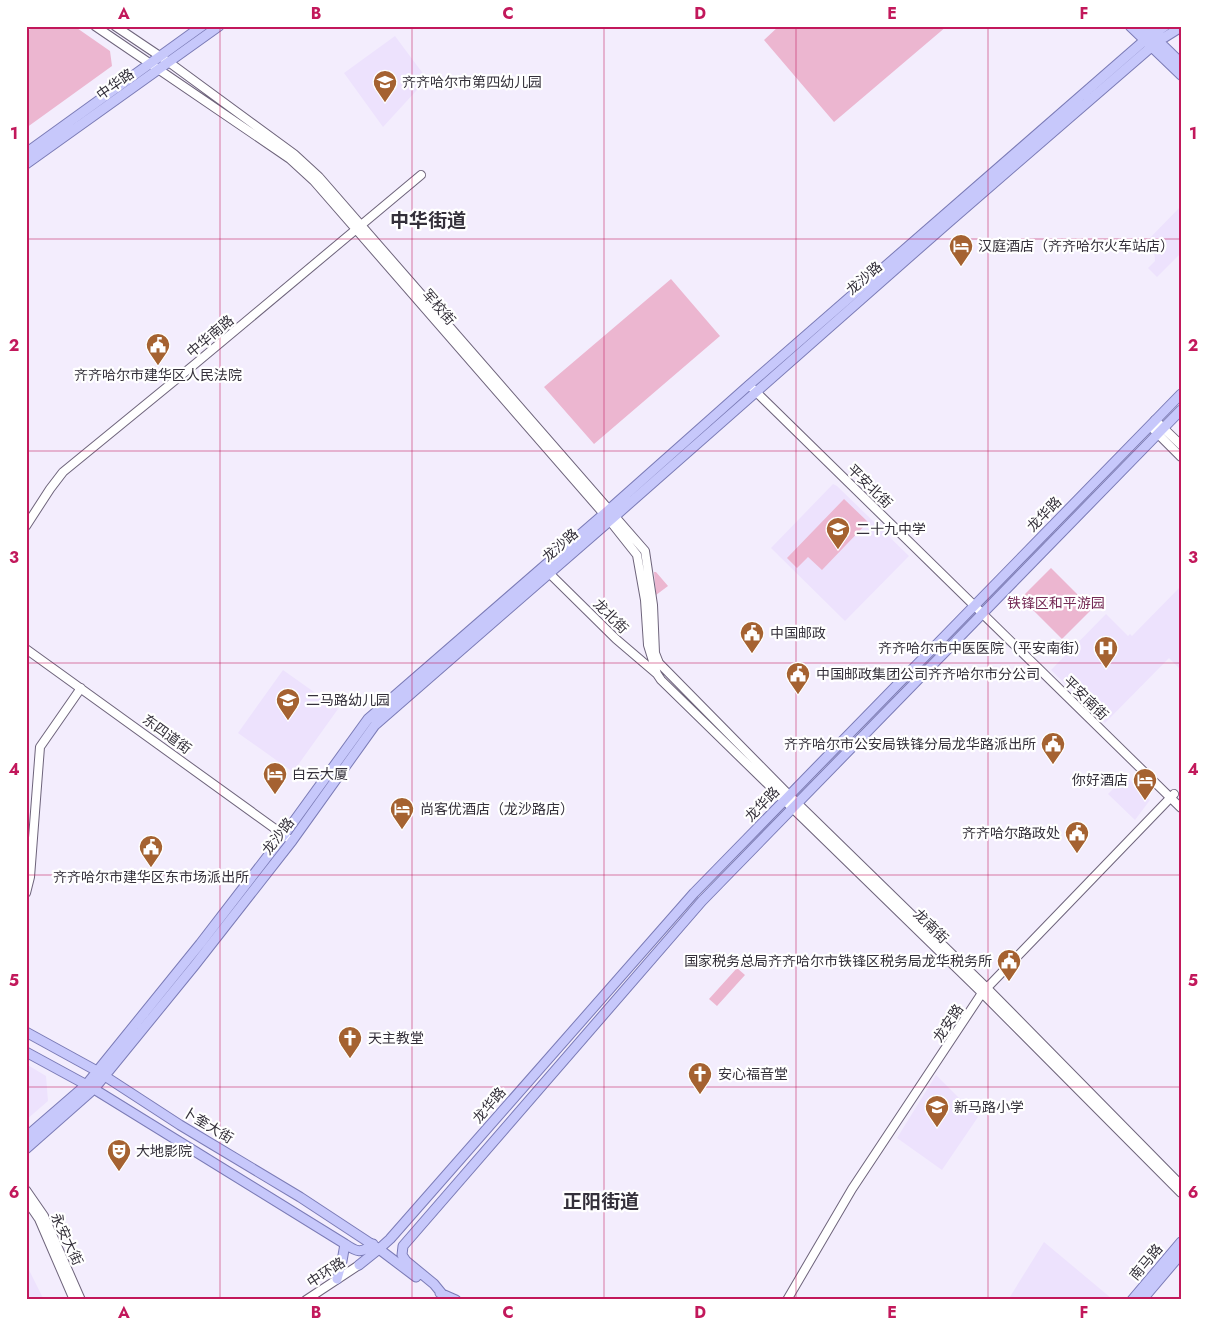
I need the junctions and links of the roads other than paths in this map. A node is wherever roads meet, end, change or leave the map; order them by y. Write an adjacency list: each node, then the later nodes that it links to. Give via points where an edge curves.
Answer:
1 (95, 26): 13 (main road, 军校街)
2 (115, 26): 10 (main road, 军校街)
3 (202, 26): 10 (main road, 中华路)
4 (219, 26): 11 (main road, 中华路)
5 (1130, 26): 9 (main road)
6 (1143, 26): 9 (main road)
7 (1165, 26): 9 (main road, 龙沙路)
8 (1181, 27): 9 (main road, 龙沙路)
9 (1152, 41): 12 (main road); 15 (main road); 20 (main road, 龙沙路)
10 (160, 57): 11 (main road, 军校街); 13 (main road, 中华路)
11 (170, 63): 14 (main road, 中华路); 19 (main road, 军校街, via 294,154 318,177)
12 (1181, 63)
13 (150, 64): 14 (main road, 军校街); 16 (main road, 中华路)
14 (159, 70): 17 (main road, 中华路); 19 (main road, 军校街, via 290,159)
15 (1181, 75)
16 (26, 153)
17 (26, 164)
18 (421, 175): 19 (main road, 中华南路)
19 (358, 228): 27 (main road, 军校街); 28 (main road, 中华南路, via 63,472)
20 (752, 388): 27 (main road, 龙沙路); 30 (main road, 平安北街)
21 (1181, 394): 23 (main road, 龙华路)
22 (1181, 410): 24 (main road, 龙华路)
23 (1152, 423): 24 (main road); 30 (main road, 龙华路)
24 (1161, 431): 25 (main road); 26 (main road); 31 (main road, 龙华路)
25 (1181, 445)
26 (1181, 457)
27 (609, 516): 29 (main road, 龙沙路); 34 (main road, 军校街, via 645,552 656,653); 35 (main road, 军校街, via 637,555 648,645); 41 (main road, 龙沙路, via 368,719)
28 (26, 526)
29 (549, 573): 35 (main road, 龙北街); 42 (main road, 龙沙路, via 375,725)
30 (974, 605): 31 (main road, 平安南街); 38 (main road, 龙华路)
31 (982, 614): 37 (main road, 平安南街); 39 (main road, 龙华路)
32 (618, 637): 35 (main road, 龙北街)
33 (26, 649): 36 (main road, 东四道街)
34 (666, 671): 38 (main road, 龙南街)
35 (658, 675): 38 (main road, 龙南街)
36 (81, 688): 41 (main road, 东四道街); 43 (main road, via 40,747)
37 (1172, 796): 40 (main road, 平安南街); 44 (main road, 龙安路)
38 (786, 798): 39 (main road, 龙南街); 57 (main road, 龙华路, via 694,893 390,1239)
39 (794, 806): 44 (main road, 龙南街); 61 (main road, 龙华路, via 702,901 402,1246 406,1262 434,1284)
40 (1181, 808)
41 (284, 835): 42 (main road, 东四道街); 47 (main road, 龙沙路)
42 (292, 841): 47 (main road, 龙沙路, via 195,965)
43 (26, 893)
44 (985, 991): 51 (main road, 龙南街); 53 (main road, 龙南街); 66 (main road, 龙安路, via 852,1189)
45 (26, 1032): 47 (main road, 卜奎大街)
46 (26, 1052): 48 (main road)
47 (100, 1074): 48 (main road, 龙沙路); 57 (main road, 卜奎大街, via 300,1196)
48 (90, 1087): 49 (main road, 龙沙路); 50 (main road, 龙沙路); 56 (main road)
49 (26, 1137)
50 (26, 1149)
51 (1181, 1184)
52 (26, 1190): 63 (main road, 永安大街, via 44,1216)
53 (1181, 1193)
54 (26, 1200): 62 (main road, 永安大街, via 39,1219)
55 (1181, 1242): 67 (main road, 南马路)
56 (345, 1244): 57 (main road, via 358,1252); 60 (main road)
57 (376, 1247): 59 (main road, 龙华路); 61 (main road)
58 (1181, 1254): 68 (main road, 南马路)
59 (359, 1265): 60 (main road, 中环路)
60 (337, 1280): 64 (main road, 中环路)
61 (442, 1297): 65 (main road)
62 (74, 1300)
63 (81, 1300)
64 (306, 1300)
65 (456, 1300)
66 (787, 1300)
67 (1132, 1300)
68 (1142, 1300)

